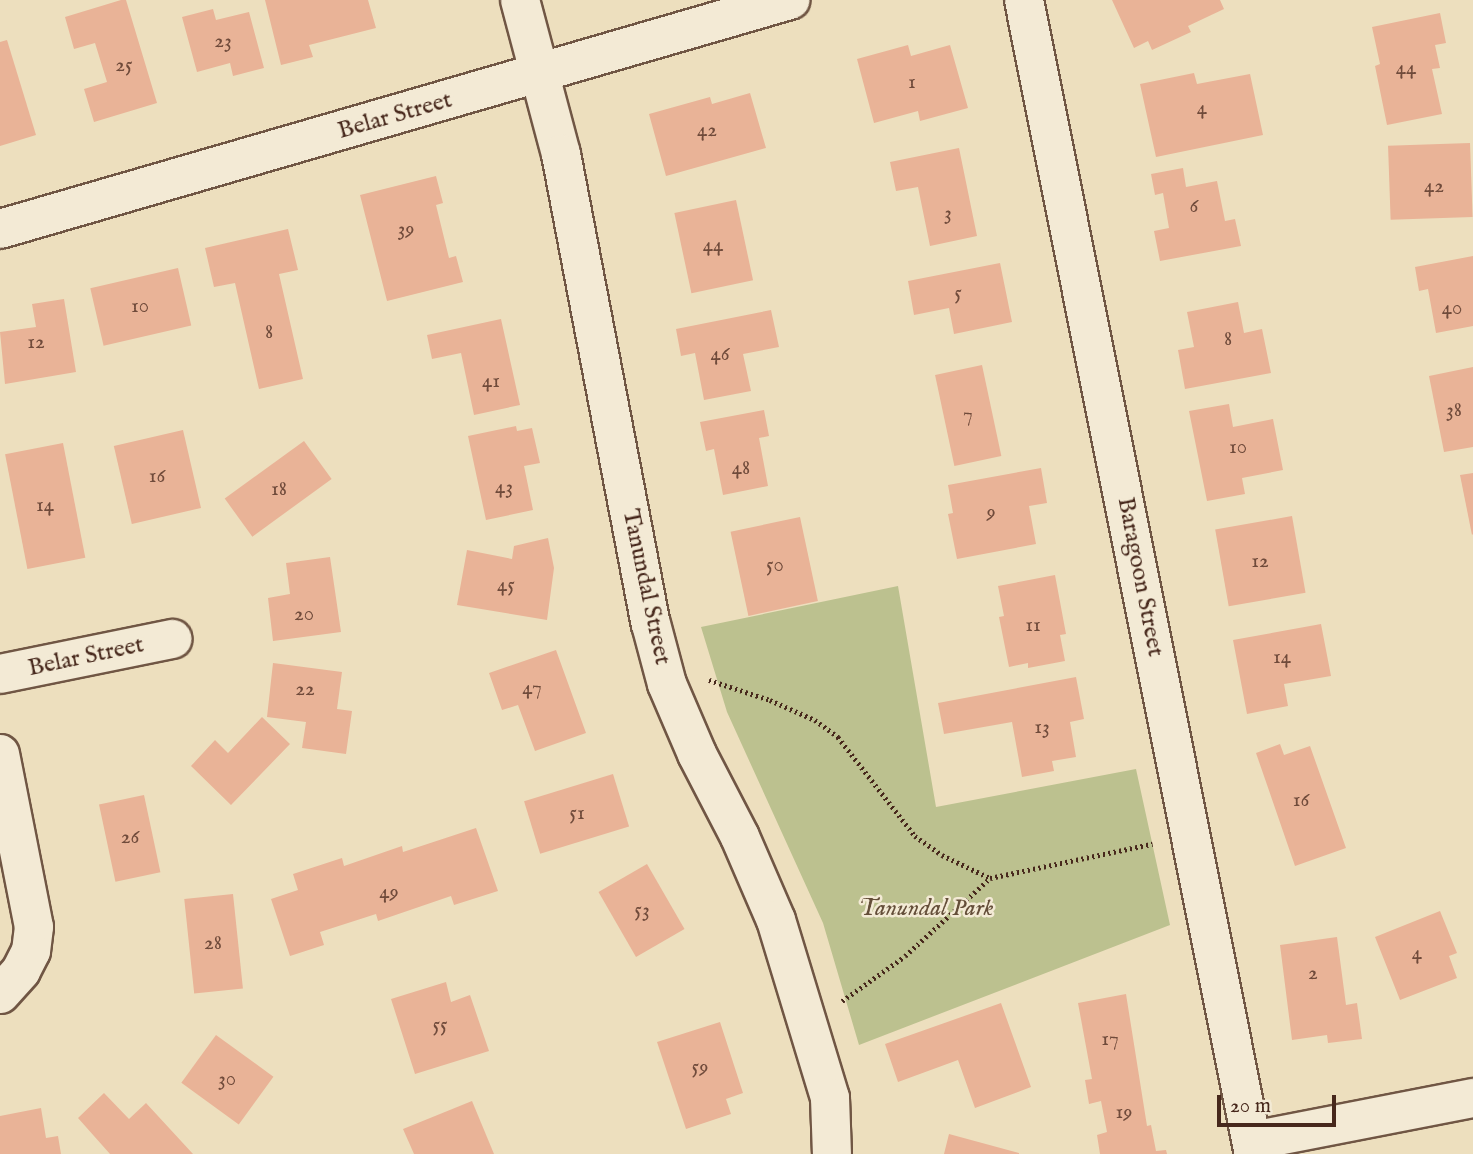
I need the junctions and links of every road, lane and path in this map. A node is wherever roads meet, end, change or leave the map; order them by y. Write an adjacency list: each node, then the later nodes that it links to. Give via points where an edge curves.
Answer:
1 (520, 0): 4 (street, Tanundal Street)
2 (790, 0): 4 (street, Belar Street)
3 (1024, 0): 10 (street, Baragoon Street)
4 (541, 74): 5 (street, Belar Street); 8 (street, Tanundal Street, via 561,155 651,624)
5 (0, 229)
6 (172, 639): 7 (street, Belar Street)
7 (0, 674)
8 (667, 684): 11 (path, via 697,677 815,720 838,737 915,836); 13 (street, Tanundal Street, via 776,920)
9 (0, 754): 12 (street, via 34,927 31,951 21,971)
10 (1193, 835): 11 (path); 15 (street, Baragoon Street)
11 (990, 878): 13 (path, via 905,956)
12 (0, 994)
13 (810, 1024): 16 (street, Tanundal Street, via 830,1098)
14 (1473, 1098): 15 (street)
15 (1253, 1148)
16 (832, 1154)

